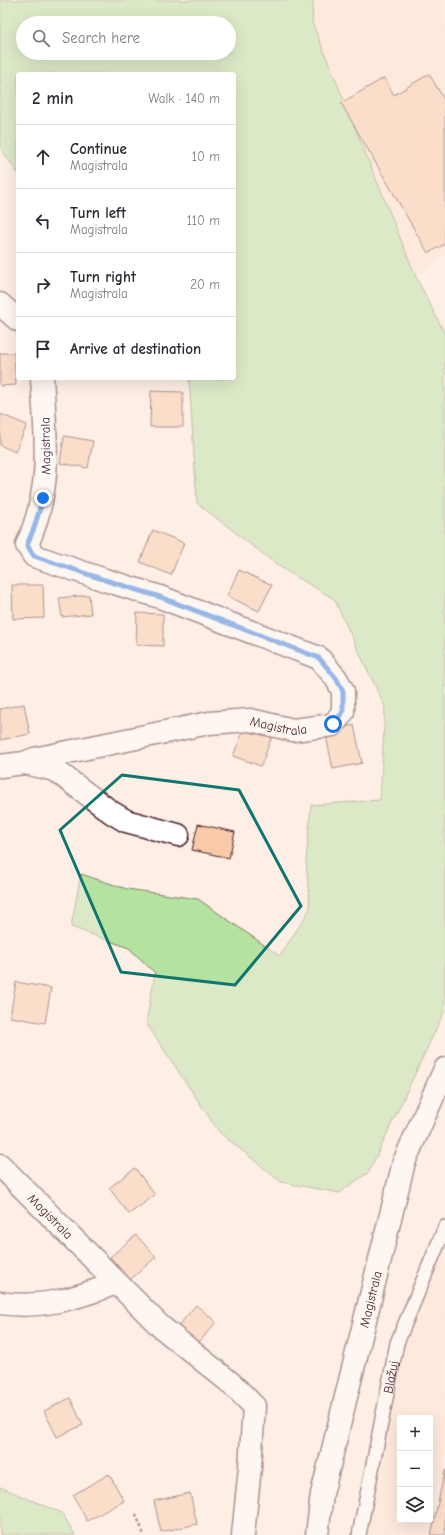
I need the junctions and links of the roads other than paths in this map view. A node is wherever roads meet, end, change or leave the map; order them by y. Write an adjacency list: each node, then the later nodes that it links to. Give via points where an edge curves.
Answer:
1 (0, 304): 2 (street)
2 (16, 318)
3 (42, 380): 4 (street, Magistrala, via 46,472 43,498 27,545 34,556 160,597 319,658 343,691 343,712 333,724 314,728 293,730 250,720 209,723)
4 (24, 763): 5 (street, Magistrala); 6 (street, Magistrala, via 55,770 110,812 126,821)
5 (0, 766)
6 (178, 834)
7 (445, 1069): 13 (street, Magistrala, via 404,1162 322,1494)
8 (0, 1165): 10 (street, Magistrala)
9 (445, 1227): 14 (lane, Blažuj, via 397,1343)
10 (116, 1284): 11 (street, via 52,1304); 12 (street, Magistrala, via 160,1326 232,1384 254,1406)
11 (0, 1303)
12 (243, 1535)
13 (317, 1535)
14 (359, 1535)

